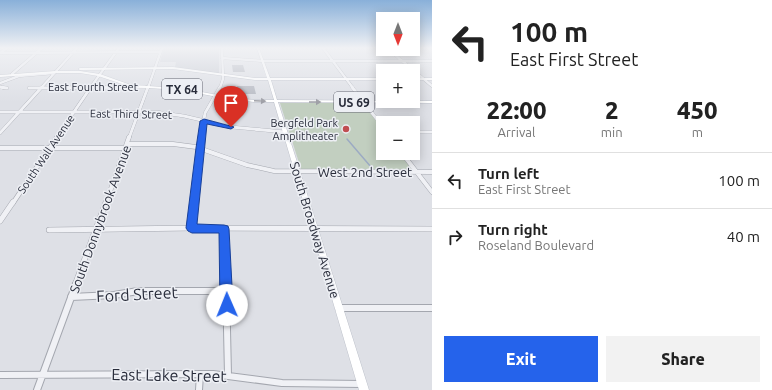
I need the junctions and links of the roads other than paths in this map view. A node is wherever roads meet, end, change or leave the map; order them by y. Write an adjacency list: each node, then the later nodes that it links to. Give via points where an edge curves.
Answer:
1 (21, 66): 10 (street)
2 (60, 66): 9 (street)
3 (222, 66): 13 (street)
4 (265, 66): 14 (main road, South Broadway Avenue)
5 (337, 66): 15 (street)
6 (408, 66): 18 (street)
7 (105, 68): 8 (main road, TX 64); 9 (main road, TX 64); 11 (street, South Wall Avenue)
8 (155, 68): 13 (main road, TX 64, via 185,69); 23 (street, South Donnybrook Avenue)
9 (55, 72): 10 (main road, TX 64); 11 (main road, TX 64); 12 (main road, TX 64); 20 (street, via 13,77); 26 (street)
10 (12, 74): 12 (main road, TX 64)
11 (99, 75): 23 (main road, East Fourth Street / TX 64, via 125,85); 27 (street, South Wall Avenue)
12 (0, 76)
13 (223, 76): 14 (main road, TX 64); 28 (street, via 222,86)
14 (270, 79): 15 (main road, US 69); 29 (main road, South Broadway Avenue)
15 (347, 79): 16 (main road, US 69); 30 (street)
16 (376, 79)
17 (420, 79): 18 (main road)
18 (424, 79): 19 (main road); 21 (street)
19 (432, 79)
20 (0, 83)
21 (432, 86)
22 (0, 87): 24 (street)
23 (146, 87): 27 (street, East Fourth Street); 28 (main road, East Fourth Street / TX 64, via 181,89); 35 (street, South Donnybrook Avenue)
24 (7, 88)
25 (29, 88): 26 (street, East Fourth Street)
26 (42, 88): 27 (street, East Fourth Street); 33 (street)
27 (90, 88): 34 (street, South Wall Avenue)
28 (215, 96): 29 (main road, East Fourth Street / TX 64, one-way to 29); 37 (street, via 205,113)
29 (276, 102): 30 (main road, US 69, one-way to 30); 38 (main road, South Broadway Avenue)
30 (365, 102): 31 (main road, US 69); 36 (street)
31 (432, 102)
32 (0, 112): 33 (street, East Third Street)
33 (19, 112): 34 (street, East Third Street); 41 (street)
34 (74, 112): 35 (street, East Third Street); 44 (street, South Wall Avenue)
35 (139, 112): 37 (street, East Third Street, via 169,113); 42 (street, South Donnybrook Avenue)
36 (376, 117)
37 (204, 121): 38 (street, East Third Street, via 246,129); 45 (street)
38 (284, 132): 47 (main road, South Broadway Avenue)
39 (420, 132): 40 (street)
40 (432, 132)
41 (0, 133)
42 (127, 146): 44 (street, West 2nd Street); 45 (street, West 2nd Street, via 173,144); 53 (street, South Donnybrook Avenue)
43 (0, 148): 44 (street, West 2nd Street)
44 (49, 148): 51 (street, South Wall Avenue)
45 (199, 148): 47 (street, West 2nd Street, via 258,168); 52 (street)
46 (407, 160): 48 (street)
47 (298, 171): 48 (street, West 2nd Street); 55 (main road, South Broadway Avenue)
48 (416, 172): 49 (street, West 2nd Street); 50 (street)
49 (432, 172)
50 (432, 192)
51 (0, 221)
52 (192, 228): 53 (street); 54 (street)
53 (96, 229): 57 (street); 59 (street, South Donnybrook Avenue)
54 (224, 229): 55 (street); 58 (street)
55 (316, 229): 56 (street); 60 (main road, South Broadway Avenue)
56 (432, 229)
57 (49, 230)
58 (226, 291): 59 (street, Ford Street, via 138,291 101,297); 65 (street)
59 (71, 297): 64 (street, South Donnybrook Avenue)
60 (339, 308): 61 (street); 66 (main road, South Broadway Avenue)
61 (432, 308)
62 (200, 374): 64 (street, East Lake Street); 65 (street, East Lake Street); 68 (street)
63 (0, 375): 64 (street, East Lake Street)
64 (43, 375): 67 (street, South Donnybrook Avenue)
65 (228, 375): 66 (street, East Lake Street, via 282,383)
66 (363, 387)
67 (38, 390)
68 (199, 390)

